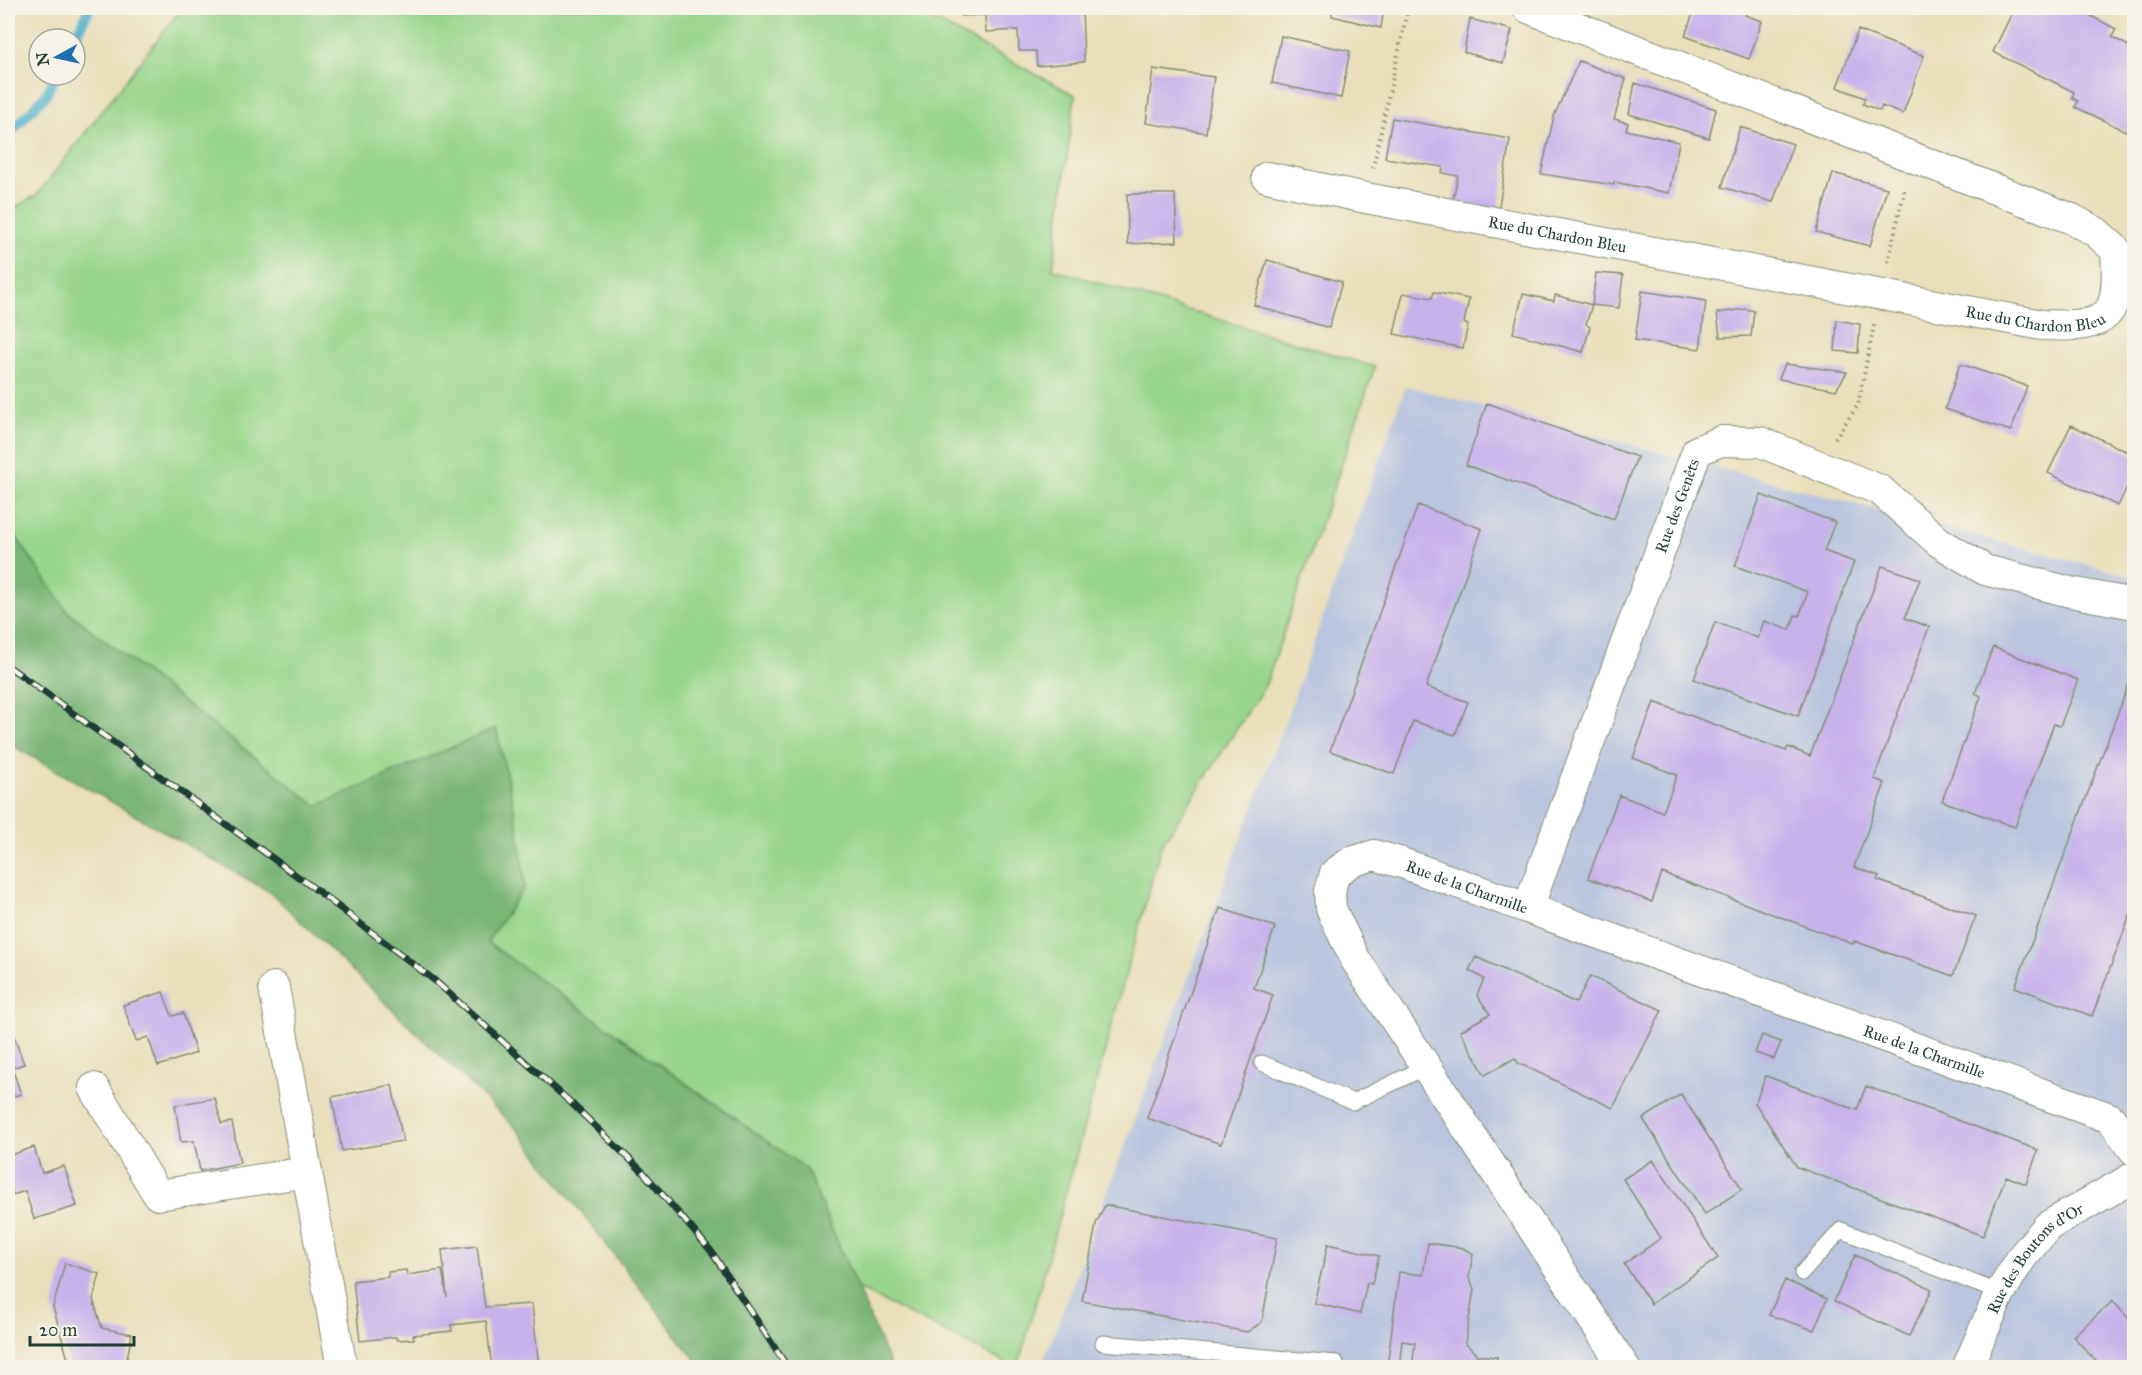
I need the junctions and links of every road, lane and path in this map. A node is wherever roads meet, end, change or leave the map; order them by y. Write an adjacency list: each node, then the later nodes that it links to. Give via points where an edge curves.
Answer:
1 (1408, 8): 4 (path)
2 (1528, 8): 4 (street, Rue du Chardon Bleu, via 2072,219 2116,249 2115,303 2101,320 2076,327 2042,325)
3 (1267, 177): 4 (street, Rue du Chardon Bleu)
4 (1366, 198)
5 (2134, 604): 6 (street, Rue des Genêts, via 1985,570 1939,542 1880,490 1760,442 1721,441 1697,451)
6 (1527, 908): 9 (street, Rue de la Charmille, via 1374,855 1351,862 1335,873 1331,909 1355,959); 11 (street, Rue de la Charmille, via 2110,1118)
7 (274, 987): 12 (street)
8 (1262, 1063): 9 (lane, via 1353,1102)
9 (1428, 1066): 19 (street, Rue de la Charmille)
10 (94, 1088): 12 (street, via 158,1195)
11 (2134, 1150)
12 (307, 1172): 17 (street)
13 (2134, 1177): 15 (street, Rue des Boutons d'Or, via 2048,1226 2022,1257)
14 (1802, 1273): 15 (lane, via 1841,1230)
15 (2000, 1293): 20 (street, Rue des Boutons d'Or)
16 (1103, 1343): 18 (lane, via 1336,1363)
17 (342, 1368)
18 (1336, 1368)
19 (1625, 1368)
20 (1967, 1368)

